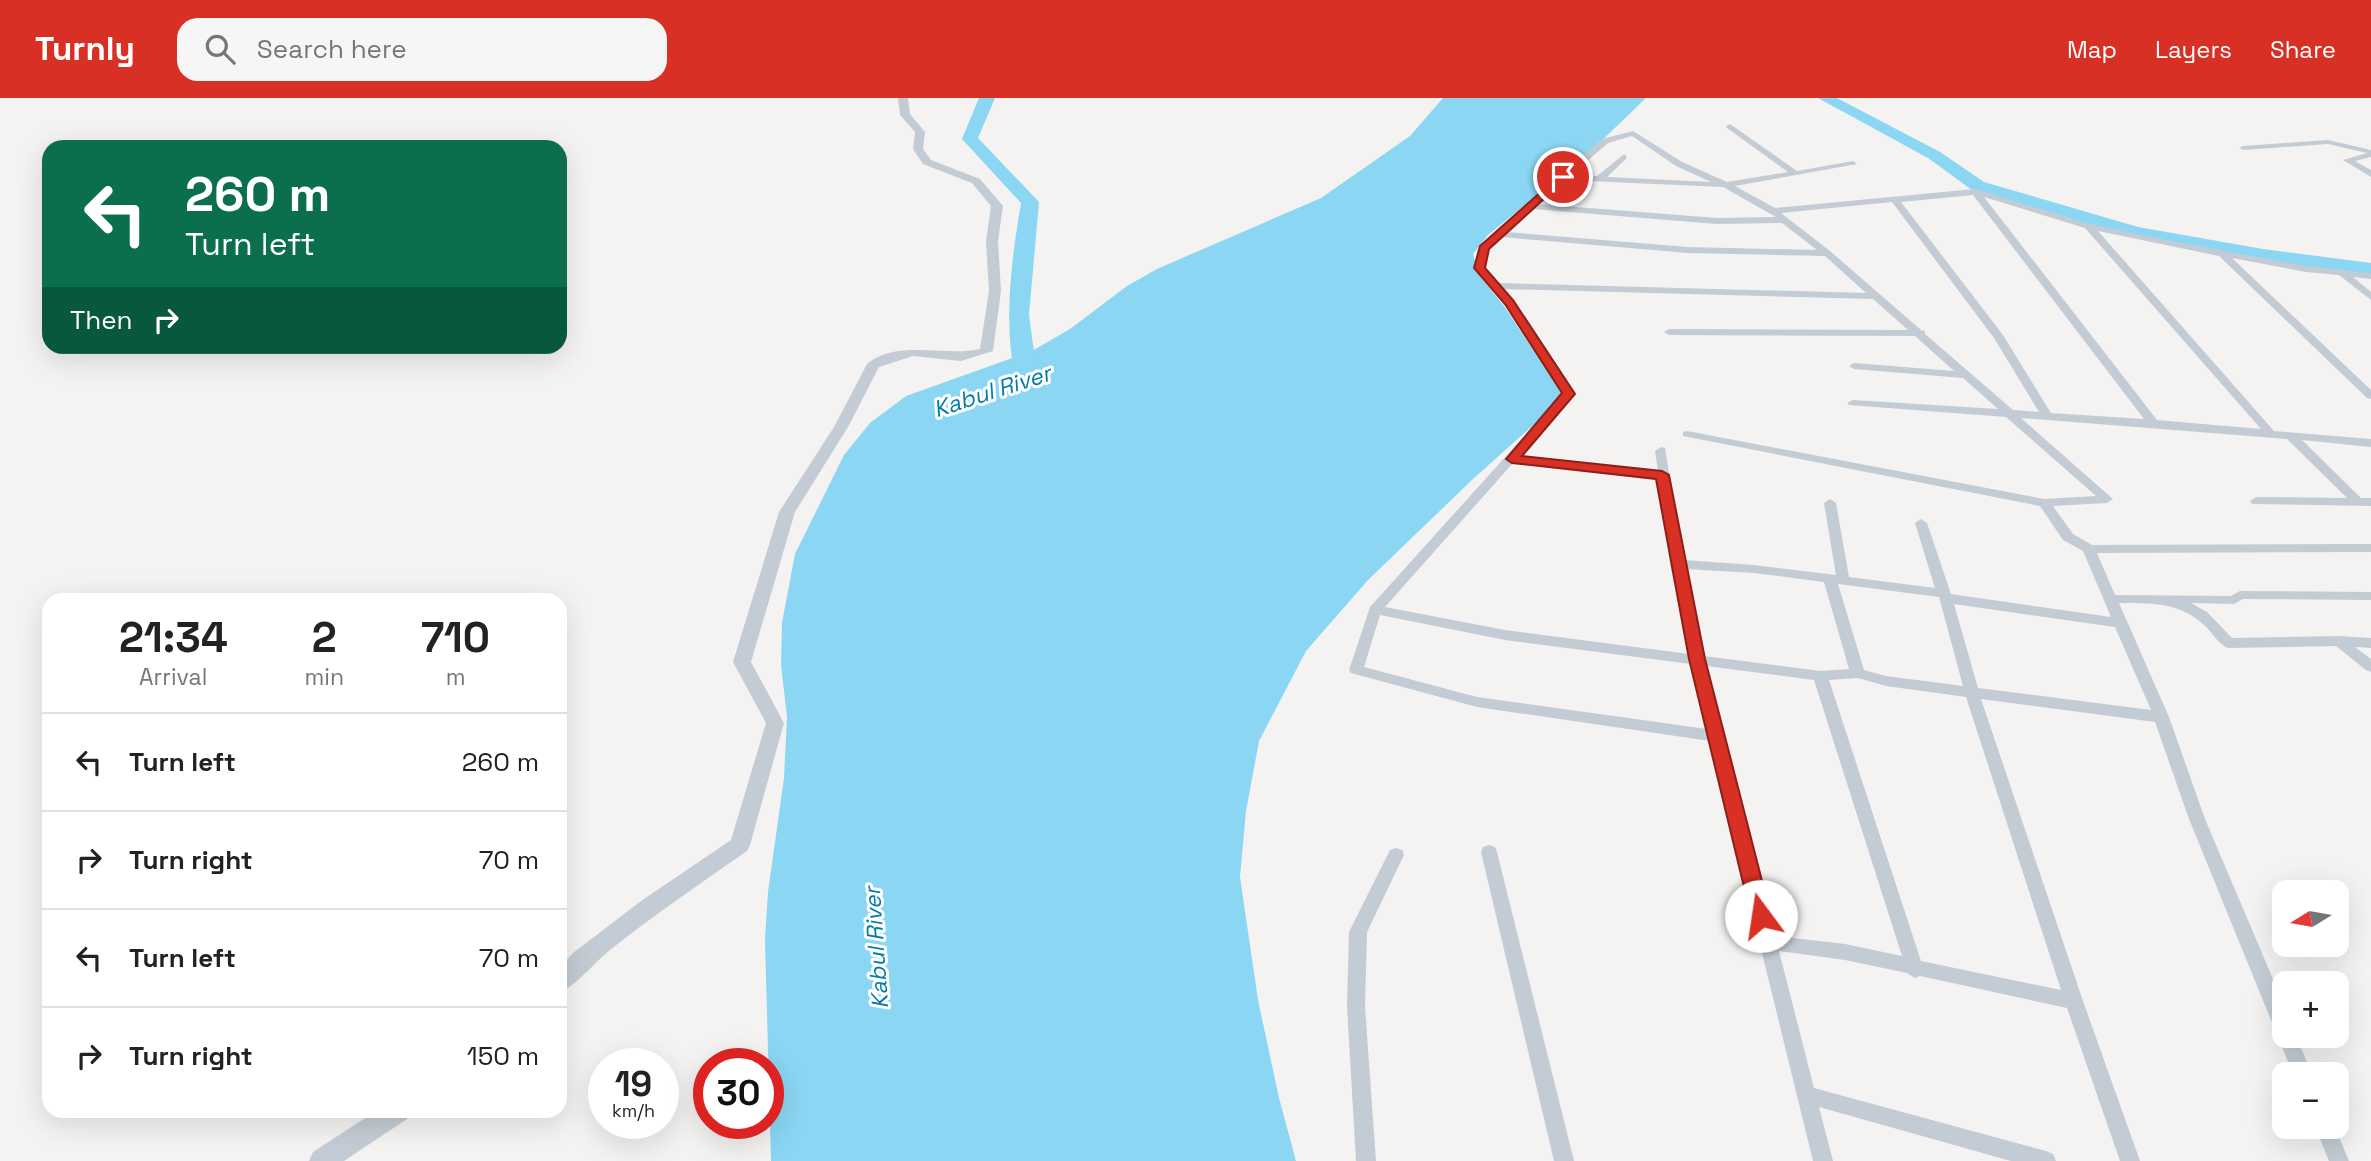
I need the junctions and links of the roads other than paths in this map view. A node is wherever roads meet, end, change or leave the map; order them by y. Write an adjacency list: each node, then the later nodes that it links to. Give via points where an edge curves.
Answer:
1 (902, 98): 70 (street, via 905,115 920,132 918,149 927,162 976,181 997,206 992,241 995,291 986,351 961,357 912,352 874,364 787,512 742,662 775,723 740,845 649,907)
2 (1730, 126): 7 (street)
3 (2243, 148): 4 (street, via 2328,142)
4 (2371, 154): 8 (street, via 2347,160)
5 (1623, 158): 10 (street)
6 (1853, 164): 7 (street)
7 (1796, 174): 11 (street)
8 (2371, 174)
9 (1563, 177): 10 (street); 11 (street, via 1605,141 1633,133 1679,164); 14 (street)
10 (1598, 180): 11 (street)
11 (1727, 185): 15 (street)
12 (1975, 192): 13 (street); 17 (street); 34 (street)
13 (1895, 200): 15 (street); 32 (street, via 1999,337)
14 (1531, 206): 16 (street, via 1717,221); 18 (street)
15 (1773, 211): 16 (street)
16 (1784, 220): 19 (street)
17 (2088, 226): 20 (street); 36 (street)
18 (1498, 233): 19 (street, via 1688,250); 23 (street, via 1483,248 1479,268)
19 (1827, 253): 24 (street)
20 (2223, 255): 21 (street); 30 (street)
21 (2342, 273): 22 (street); 25 (street)
22 (2371, 276)
23 (1495, 286): 24 (street); 40 (street, via 1568,394)
24 (1877, 296): 27 (street)
25 (2371, 297)
26 (1669, 332): 27 (street)
27 (1921, 333): 29 (street)
28 (1854, 366): 29 (street)
29 (1968, 374): 33 (street)
30 (2371, 396)
31 (1853, 403): 33 (street)
32 (2047, 415): 33 (street); 34 (street)
33 (2015, 416): 45 (street, via 2106,499)
34 (2153, 423): 36 (street)
35 (1687, 434): 45 (street)
36 (2272, 435): 37 (street)
37 (2292, 437): 38 (street); 43 (street)
38 (2371, 443)
39 (1661, 451): 41 (street)
40 (1512, 459): 41 (street); 55 (street)
41 (1662, 475): 49 (street)
42 (2256, 501): 43 (street)
43 (2365, 502)
44 (1830, 503): 50 (street)
45 (2044, 503): 48 (street, via 2068,537)
46 (1921, 523): 51 (street)
47 (2371, 548): 48 (street)
48 (2089, 549): 54 (street)
49 (1677, 564): 50 (street); 59 (street)
50 (1837, 580): 51 (street); 61 (street)
51 (1945, 595): 56 (street); 63 (street)
52 (2371, 596): 53 (street)
53 (2171, 598): 54 (street); 57 (street, via 2208,618 2228,643)
54 (2110, 599): 56 (street)
55 (1375, 610): 59 (street, via 1505,635); 65 (street, via 1356,670 1477,702)
56 (2121, 623): 64 (street)
57 (2339, 641): 58 (street); 60 (street)
58 (2371, 643)
59 (1697, 659): 62 (street); 65 (street)
60 (2371, 667)
61 (1858, 673): 62 (street); 63 (street)
62 (1820, 676): 69 (street)
63 (1972, 693): 64 (street); 72 (street)
64 (2161, 716): 71 (street, via 2197,819)
65 (1716, 736): 68 (street)
66 (1489, 852): 78 (street)
67 (1396, 855): 77 (street, via 1358,932 1356,1006)
68 (1768, 942): 69 (street, via 1845,952); 73 (street)
69 (1915, 970): 72 (street)
70 (567, 975)
71 (2272, 999)
72 (2074, 1002): 81 (street)
73 (1808, 1095): 79 (street); 80 (street)
74 (387, 1118): 76 (street)
75 (2330, 1139): 82 (street)
76 (322, 1161)
77 (1366, 1161)
78 (1564, 1161)
79 (1822, 1161)
80 (2046, 1161)
81 (2130, 1161)
82 (2339, 1161)

